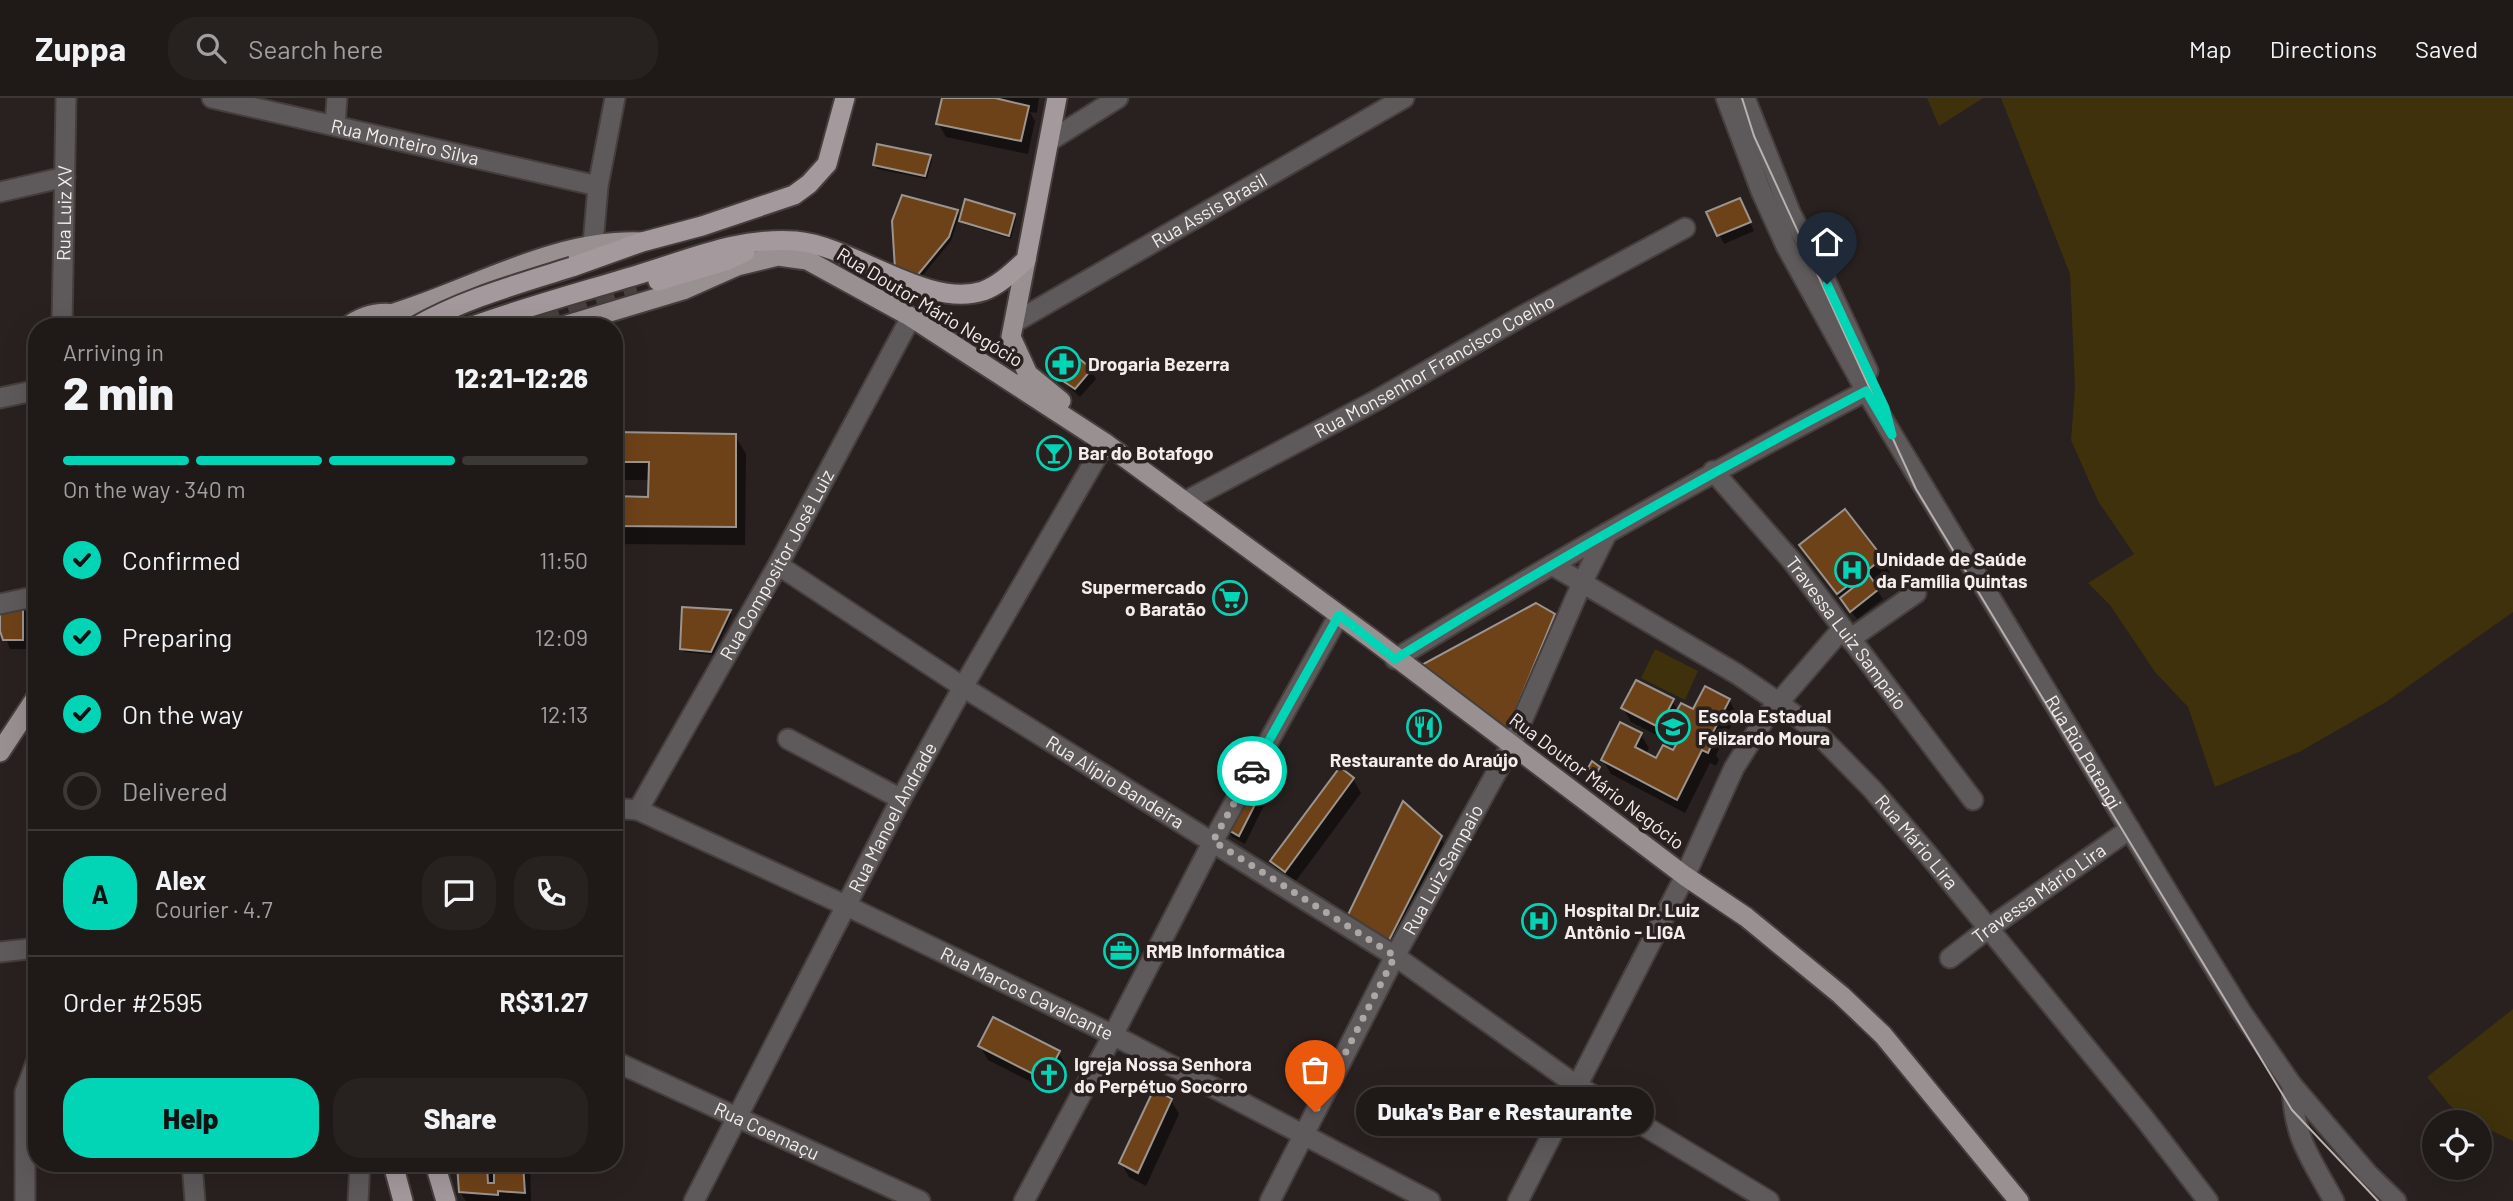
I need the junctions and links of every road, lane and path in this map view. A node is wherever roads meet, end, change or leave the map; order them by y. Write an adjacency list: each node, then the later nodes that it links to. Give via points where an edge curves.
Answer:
1 (65, 98): 13 (street, Rua Luiz XV)
2 (212, 98): 11 (street, Rua Monteiro Silva)
3 (337, 98): 11 (street)
4 (615, 98): 14 (street)
5 (845, 98): 18 (highway, via 827,164 794,195)
6 (1057, 98): 12 (highway)
7 (1118, 98): 12 (street)
8 (1404, 98): 30 (street, Rua Assis Brasil)
9 (1726, 98): 31 (street, Rua Rio Potengi, via 1786,246)
10 (1745, 98): 34 (street, Rua Rio Potengi, via 1791,214 1885,408)
11 (335, 125): 14 (street, Rua Monteiro Silva)
12 (1051, 140): 20 (highway)
13 (65, 177): 15 (street); 24 (street, Rua Luiz XV)
14 (598, 186): 19 (street)
15 (0, 192)
16 (1685, 228): 37 (street, Rua Monsenhor Francisco Coelho)
17 (771, 240): 20 (highway, Rua Doutor Mário Negócio, via 820,247 909,282 956,293 983,291); 21 (highway, via 726,261); 28 (highway, Rua Doutor Mário Negócio, via 708,250)
18 (642, 242): 19 (main road); 27 (highway, bridge, via 470,301)
19 (593, 244): 22 (main road, via 536,260)
20 (1026, 260): 30 (main road, Rua Doutor Mário Negócio)
21 (636, 287)
22 (394, 313): 25 (main road); 26 (main road)
23 (911, 317): 29 (main road, Rua Doutor Mário Negócio, via 807,260 778,256); 35 (main road, Rua Doutor Mário Negócio); 39 (street, Rua Compositor José Luiz)
24 (62, 318)
25 (359, 318)
26 (412, 318)
27 (434, 318)
28 (497, 318)
29 (590, 318)
30 (1015, 322): 35 (main road, Rua Doutor Mário Negócio, via 1011,338 1028,374)
31 (1866, 391): 34 (street, Rua Rio Potengi); 36 (street)
32 (28, 392): 33 (street)
33 (0, 398)
34 (1892, 435): 58 (street, Rua Rio Potengi)
35 (1105, 443): 37 (main road, Rua Doutor Mário Negócio); 48 (street, Rua Manoel Andrade)
36 (1713, 471): 38 (street); 46 (street, Travessa Luiz Sampaio, via 1792,561)
37 (1184, 502): 45 (main road, Rua Doutor Mário Negócio)
38 (1607, 533): 40 (street); 41 (street, Rua Luiz Sampaio)
39 (778, 565): 48 (street, Rua Alípio Bandeira); 57 (street, Rua Compositor José Luiz)
40 (1552, 565): 41 (street, Rua Mário Lira); 47 (street)
41 (1582, 583): 49 (street, Rua Mário Lira); 52 (street, Rua Luiz Sampaio)
42 (1916, 593): 46 (street)
43 (28, 598): 44 (street)
44 (0, 604)
45 (1339, 615): 47 (main road, Rua Doutor Mário Negócio); 59 (street)
46 (1846, 634): 49 (street); 55 (street, Travessa Luiz Sampaio)
47 (1395, 659): 52 (main road, Rua Doutor Mário Negócio)
48 (962, 687): 54 (street, Rua Manoel Andrade); 59 (street, Rua Alípio Bandeira)
49 (1778, 702): 60 (street, via 1734,768); 62 (street, Rua Mário Lira, via 1815,731 1872,789)
50 (28, 710): 53 (main road)
51 (788, 739): 54 (street)
52 (1511, 746): 60 (main road, Rua Doutor Mário Negócio); 65 (street, Rua Luiz Sampaio)
53 (0, 752)
54 (901, 799): 61 (street, Rua Manoel Andrade)
55 (1973, 800)
56 (623, 809): 57 (street, Rua Marcos Cavalcante)
57 (638, 810): 61 (street, Rua Marcos Cavalcante)
58 (2130, 829): 62 (street, Travessa Mário Lira); 71 (street, Rua Rio Potengi, via 2242,1013)
59 (1213, 841): 65 (street, Rua Alípio Bandeira); 67 (street)
60 (1685, 876): 70 (street); 90 (main road, Rua Doutor Mário Negócio, via 1746,918 1883,1035)
61 (847, 906): 67 (street, Rua Marcos Cavalcante); 72 (street, Rua Manoel Andrade)
62 (1989, 928): 66 (street, Travessa Mário Lira); 91 (street, Rua Mário Lira)
63 (28, 949): 64 (street)
64 (0, 952)
65 (1395, 956): 70 (street, Rua Alípio Bandeira); 73 (street, Rua Luiz Sampaio)
66 (1950, 958)
67 (1113, 1035): 73 (street, Rua Marcos Cavalcante); 85 (street)
68 (623, 1065): 72 (street, Rua Coemaçu)
69 (28, 1082): 78 (street, via 23,1119)
70 (1576, 1085): 88 (street); 89 (street, Rua Alípio Bandeira)
71 (2292, 1085): 92 (street, via 2299,1139); 93 (street)
72 (738, 1118): 83 (street, Rua Manoel Andrade); 84 (street, Rua Coemaçu)
73 (1304, 1135): 86 (street, Rua Luiz Sampaio); 87 (street, Rua Marcos Cavalcante)
74 (193, 1172): 79 (street)
75 (360, 1172): 80 (street)
76 (396, 1172): 81 (highway)
77 (437, 1172): 82 (highway)
78 (25, 1201)
79 (195, 1201)
80 (358, 1201)
81 (403, 1201)
82 (446, 1201)
83 (694, 1201)
84 (920, 1201)
85 (1024, 1201)
86 (1270, 1201)
87 (1430, 1201)
88 (1518, 1201)
89 (1769, 1201)
90 (2019, 1201)
91 (2208, 1201)
92 (2334, 1201)
93 (2396, 1201)

